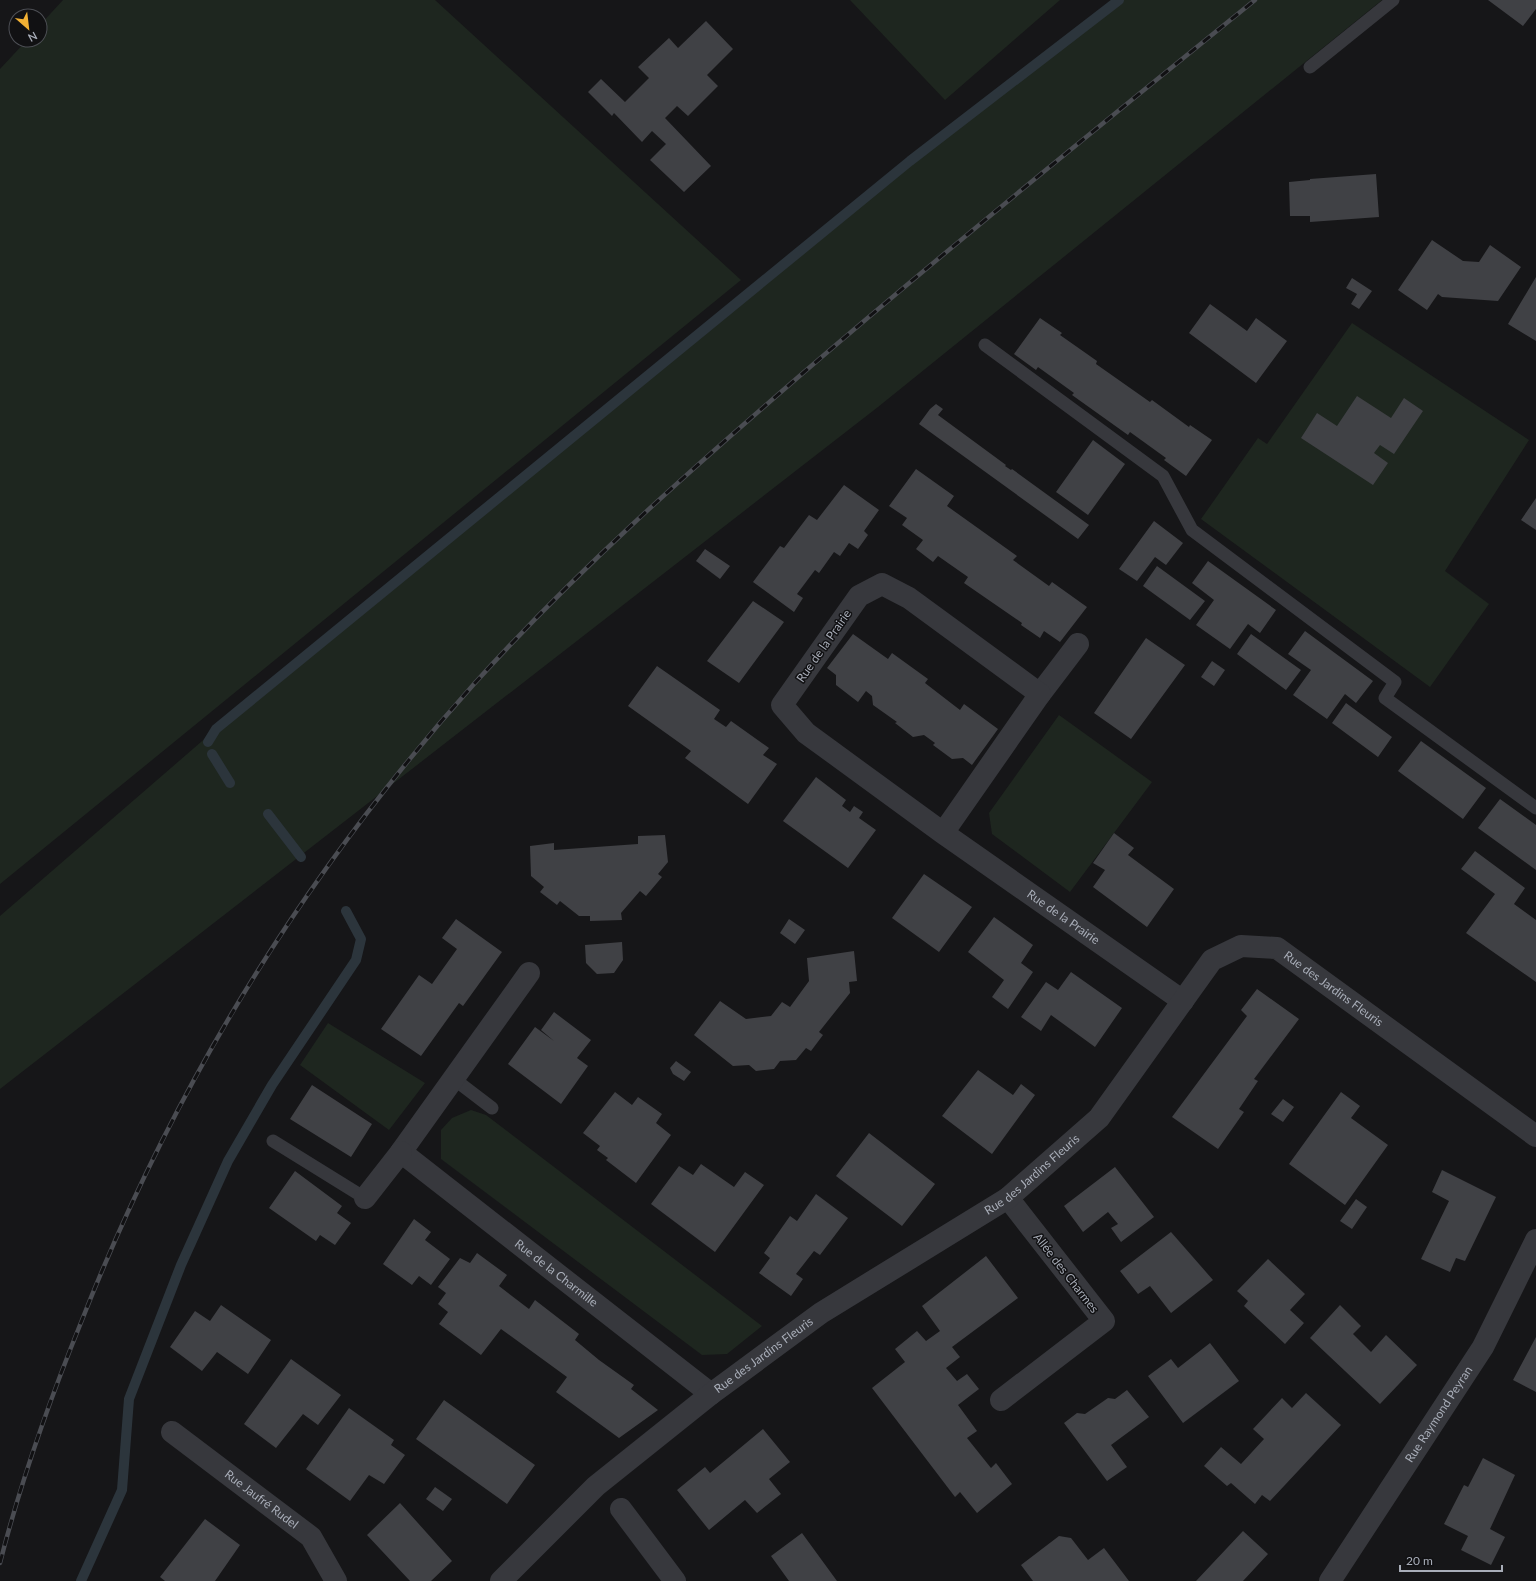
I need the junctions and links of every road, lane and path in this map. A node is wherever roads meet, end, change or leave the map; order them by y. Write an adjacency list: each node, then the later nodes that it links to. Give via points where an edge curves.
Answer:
1 (1393, 0): 2 (lane)
2 (1310, 67)
3 (985, 345): 6 (lane, via 1163,476 1192,530 1395,682 1385,698)
4 (1078, 644): 5 (street)
5 (1040, 694): 7 (street); 7 (street, Rue de la Prairie, via 909,598 882,584 859,596 782,705 806,733)
6 (1536, 808)
7 (943, 833): 9 (street, Rue de la Prairie)
8 (529, 973): 10 (street)
9 (1183, 1001): 12 (street, Rue des Jardins Fleuris, via 1212,960 1242,946 1277,948); 16 (street, Rue des Jardins Fleuris, via 1099,1118)
10 (454, 1079): 11 (lane); 14 (street)
11 (492, 1108)
12 (1536, 1136)
13 (273, 1141): 15 (lane)
14 (401, 1152): 15 (street); 18 (street, Rue de la Charmille)
15 (365, 1198)
16 (1008, 1198): 18 (street, Rue des Jardins Fleuris, via 821,1313); 19 (street, Allée des Charmes, via 1104,1321)
17 (1536, 1240): 25 (street, Rue Raymond Peyran, via 1483,1347)
18 (711, 1394): 23 (street, Rue des Jardins Fleuris, via 596,1486)
19 (1001, 1400)
20 (172, 1432): 22 (street, Rue Jaufré Rudel, via 311,1537)
21 (621, 1509): 24 (street)
22 (336, 1581)
23 (501, 1581)
24 (675, 1581)
25 (1330, 1581)

